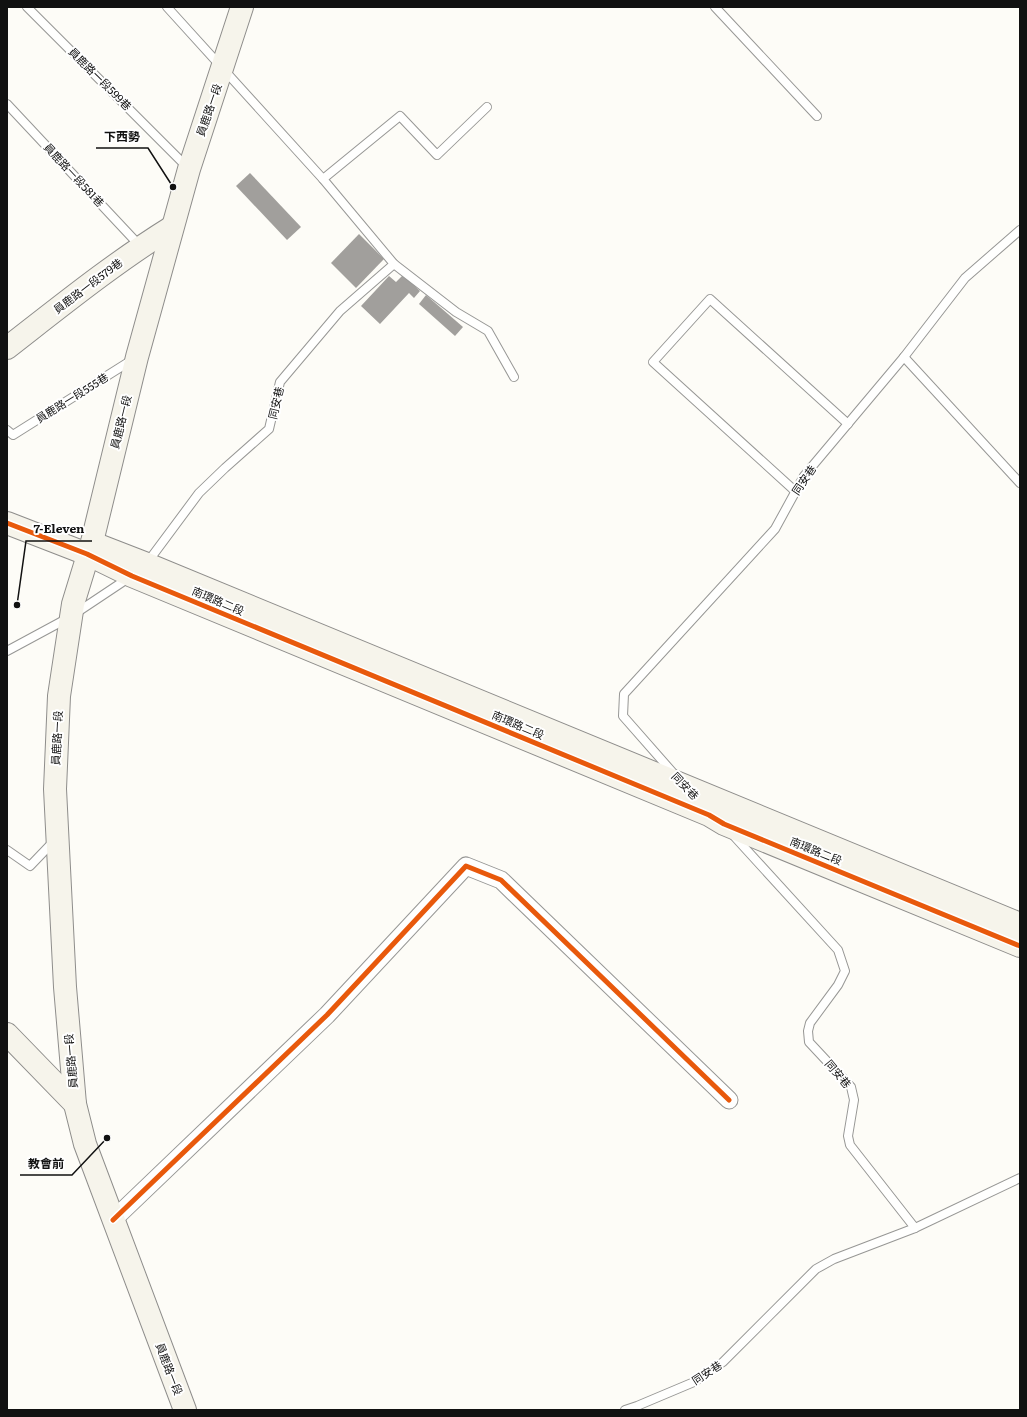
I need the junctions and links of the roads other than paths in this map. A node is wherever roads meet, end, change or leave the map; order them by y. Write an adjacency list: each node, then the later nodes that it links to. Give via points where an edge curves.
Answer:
1 (27, 7): 9 (lane, 員鹿路一段599巷)
2 (166, 7): 5 (lane)
3 (242, 7): 5 (street, 員鹿路一段)
4 (715, 7): 8 (lane)
5 (223, 68): 9 (street, 員鹿路一段); 10 (lane)
6 (7, 104): 13 (lane, 員鹿路一段581巷)
7 (487, 107): 10 (lane, via 437,155 400,116)
8 (817, 116)
9 (189, 169): 11 (street, 員鹿路一段)
10 (323, 179): 14 (lane)
11 (172, 227): 13 (street, 員鹿路一段579巷); 16 (street, 員鹿路一段)
12 (1020, 230): 17 (lane, 同安巷, via 965,278)
13 (141, 246): 15 (street, 員鹿路一段579巷)
14 (394, 264): 18 (lane, via 456,312 488,331); 26 (lane, 同安巷, via 340,311 280,382 270,428 199,493)
15 (7, 348)
16 (137, 357): 20 (lane, 員鹿路一段555巷, via 13,435); 25 (street, 員鹿路一段)
17 (904, 357): 19 (lane, 同安巷); 21 (lane)
18 (514, 377)
19 (848, 424): 22 (lane, 同安巷, via 804,476); 22 (lane, via 710,300 653,362)
20 (7, 430)
21 (1020, 483)
22 (795, 491): 29 (lane, 同安巷, via 775,529 624,694 623,716)
23 (7, 508): 25 (street, 南環路二段)
24 (7, 523): 25 (street, 南環路二段)
25 (89, 548): 26 (street, 南環路二段); 27 (street, 員鹿路一段)
26 (139, 570): 27 (lane); 29 (street, 南環路二段); 30 (street, 南環路二段, via 709,815)
27 (70, 617): 28 (lane); 31 (street, 員鹿路一段, via 59,696 55,789)
28 (7, 651)
29 (684, 785): 30 (lane, 同安巷); 33 (street, 南環路二段)
30 (724, 824): 34 (street, 南環路二段); 40 (lane, 同安巷, via 838,950 845,971 838,985 810,1023 810,1042 851,1087 854,1100 848,1136 850,1145)
31 (58, 837): 32 (lane, via 30,866); 37 (street, 員鹿路一段, via 65,987)
32 (7, 850)
33 (1020, 924)
34 (1020, 946)
35 (7, 1034): 37 (street)
36 (729, 1100): 39 (street, via 501,880 466,866 327,1014)
37 (75, 1104): 39 (street, 員鹿路一段, via 85,1144)
38 (1020, 1178): 40 (lane, 同安巷)
39 (113, 1220): 41 (street, 員鹿路一段)
40 (915, 1228): 42 (lane, 同安巷, via 834,1259 816,1269 723,1362 694,1382)
41 (185, 1410)
42 (625, 1410)

